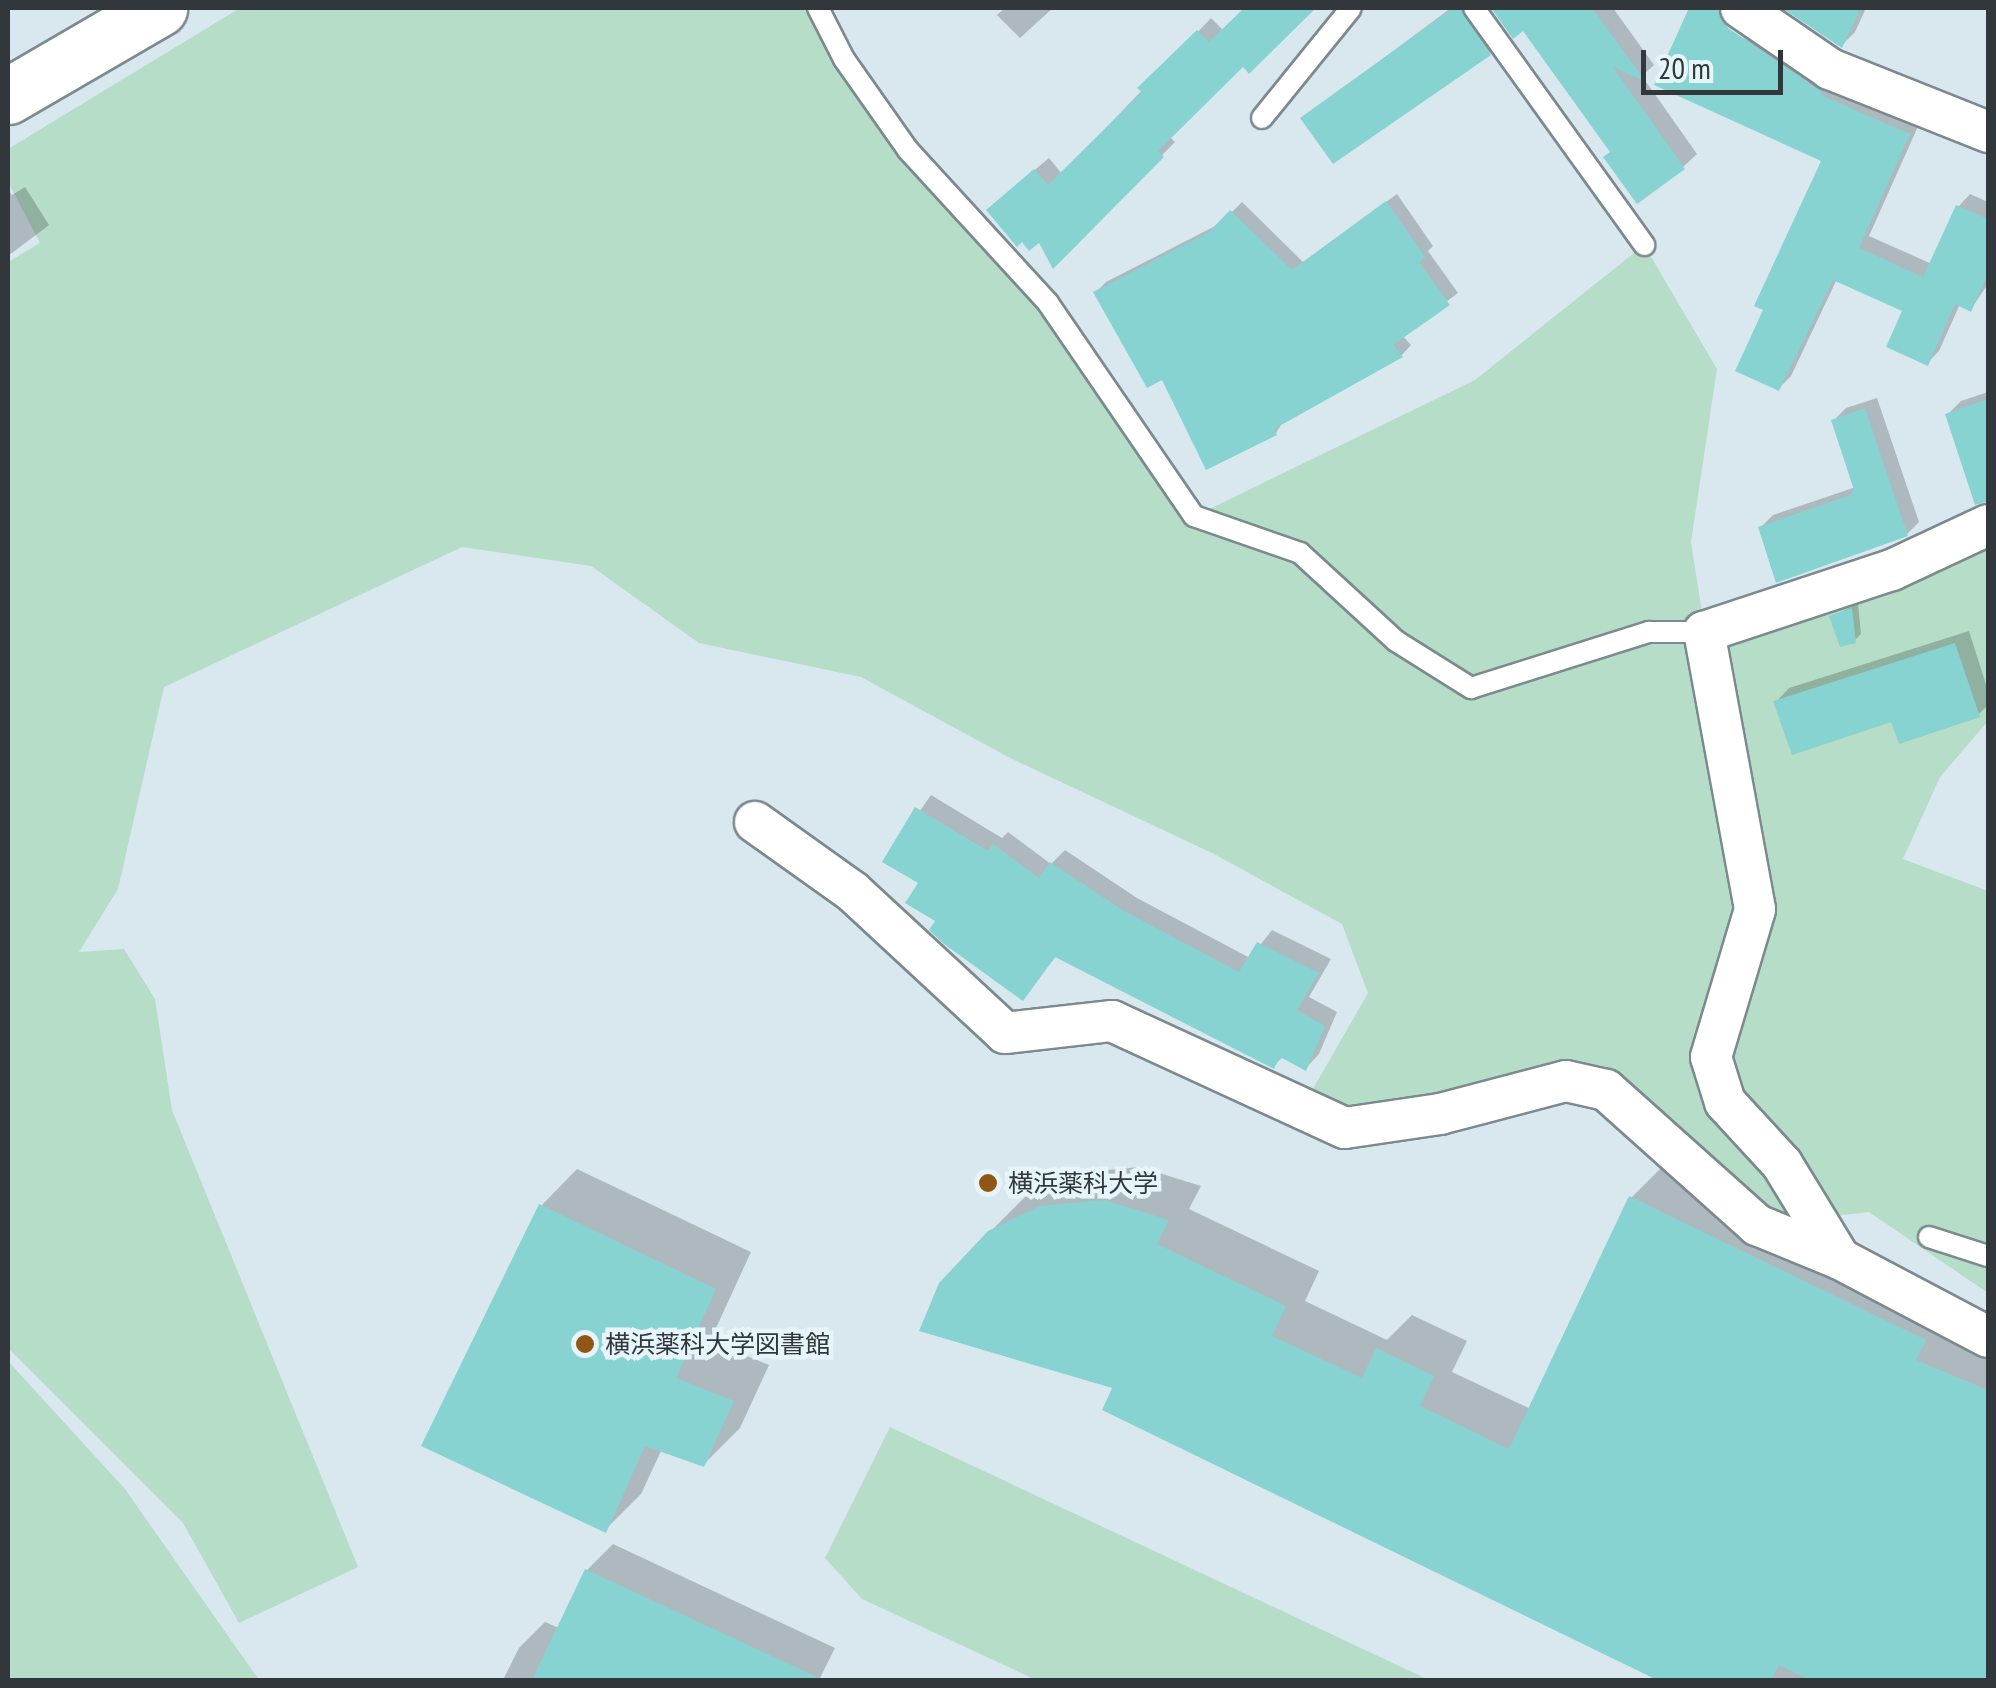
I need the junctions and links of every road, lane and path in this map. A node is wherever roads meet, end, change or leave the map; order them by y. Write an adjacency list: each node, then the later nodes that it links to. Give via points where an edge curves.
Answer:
1 (159, 8): 6 (main road)
2 (818, 8): 11 (lane, via 844,59 908,150 1048,304 1194,516 1300,553 1396,641 1471,688 1649,632)
3 (1351, 8): 7 (lane)
4 (1474, 8): 9 (lane)
5 (1741, 8): 8 (street, via 1830,69)
6 (8, 96)
7 (1262, 118)
8 (1988, 132)
9 (1644, 245)
10 (1988, 525): 11 (street, via 1892,570)
11 (1704, 632): 15 (street, via 1755,908 1711,1057 1725,1102 1782,1164)
12 (755, 822): 15 (street, via 853,892 1005,1033 1112,1021 1344,1128 1440,1114 1566,1081 1606,1090 1756,1225)
13 (1929, 1237): 14 (lane)
14 (1988, 1256)
15 (1840, 1259): 16 (street)
16 (1988, 1337)

